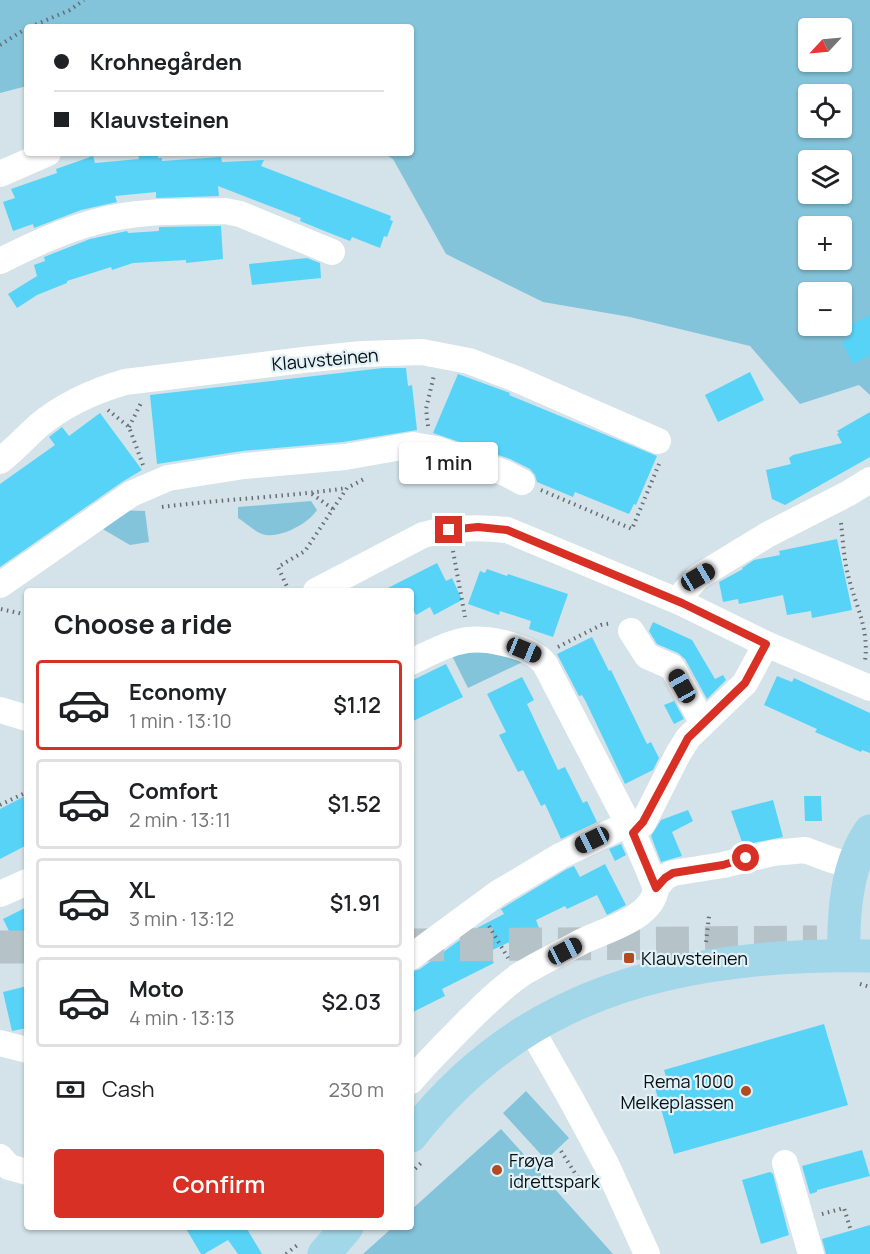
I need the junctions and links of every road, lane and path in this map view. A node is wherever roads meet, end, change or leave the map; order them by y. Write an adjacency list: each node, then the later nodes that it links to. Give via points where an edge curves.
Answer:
1 (84, 0): 2 (path)
2 (38, 24)
3 (24, 31): 4 (path)
4 (0, 45)
5 (41, 156): 6 (street)
6 (0, 174)
7 (332, 252): 8 (street, via 225,211 100,220 51,236)
8 (0, 261)
9 (422, 352): 11 (path, via 425,366 435,372 426,409 429,430); 12 (street, Klauvsteinen, via 469,361); 14 (street, Klauvsteinen, via 362,354 125,382 98,390 70,405 40,424)
10 (129, 427): 13 (path)
11 (420, 430)
12 (658, 441): 17 (path, via 663,453 632,529)
13 (139, 451)
14 (0, 461)
15 (367, 477): 19 (path, via 347,488)
16 (870, 480): 25 (street, via 766,535 698,577 685,591)
17 (522, 482): 22 (street, via 436,449 413,446 168,478 131,494)
18 (311, 493): 19 (path)
19 (333, 509): 23 (path, via 305,551 278,567)
20 (840, 519): 33 (path, via 849,579 867,644)
21 (449, 530): 24 (street, via 423,535); 25 (street, via 507,530); 29 (path)
22 (0, 585)
23 (288, 588)
24 (322, 588)
25 (682, 603): 30 (street)
26 (0, 609): 27 (path)
27 (24, 614)
28 (631, 631): 31 (path, via 613,623 601,625); 36 (street, via 647,656 672,667)
29 (470, 640): 31 (street, via 508,644); 32 (street)
30 (766, 644): 33 (street); 36 (street, via 745,683)
31 (538, 656): 39 (street)
32 (414, 661)
33 (866, 686)
34 (0, 710): 35 (street)
35 (24, 717)
36 (703, 723): 39 (street, via 678,754 643,822)
37 (24, 793): 38 (path)
38 (0, 805)
39 (630, 829): 43 (street); 48 (street, via 560,856 498,893)
40 (870, 831): 41 (main road, via 860,845)
41 (854, 866): 43 (street, via 805,850 773,853 673,873); 49 (main road, via 844,916)
42 (24, 883): 44 (street)
43 (656, 888): 54 (street, via 649,905 632,920 583,941 518,977 487,1002)
44 (0, 894)
45 (709, 916): 47 (path)
46 (500, 943): 50 (path)
47 (706, 944)
48 (414, 955)
49 (857, 955): 51 (main road, via 764,959 698,968 595,996)
50 (507, 956)
51 (531, 1029): 55 (main road, via 493,1053 461,1081); 63 (street, via 606,1164)
52 (0, 1043): 53 (street)
53 (24, 1049)
54 (414, 1077)
55 (414, 1133)
56 (0, 1157): 58 (street, via 9,1167)
57 (785, 1163): 59 (street)
58 (24, 1171)
59 (801, 1220): 61 (path, via 844,1208); 64 (street)
60 (344, 1230): 62 (main road)
61 (851, 1231)
62 (324, 1254)
63 (647, 1254)
64 (811, 1254)

